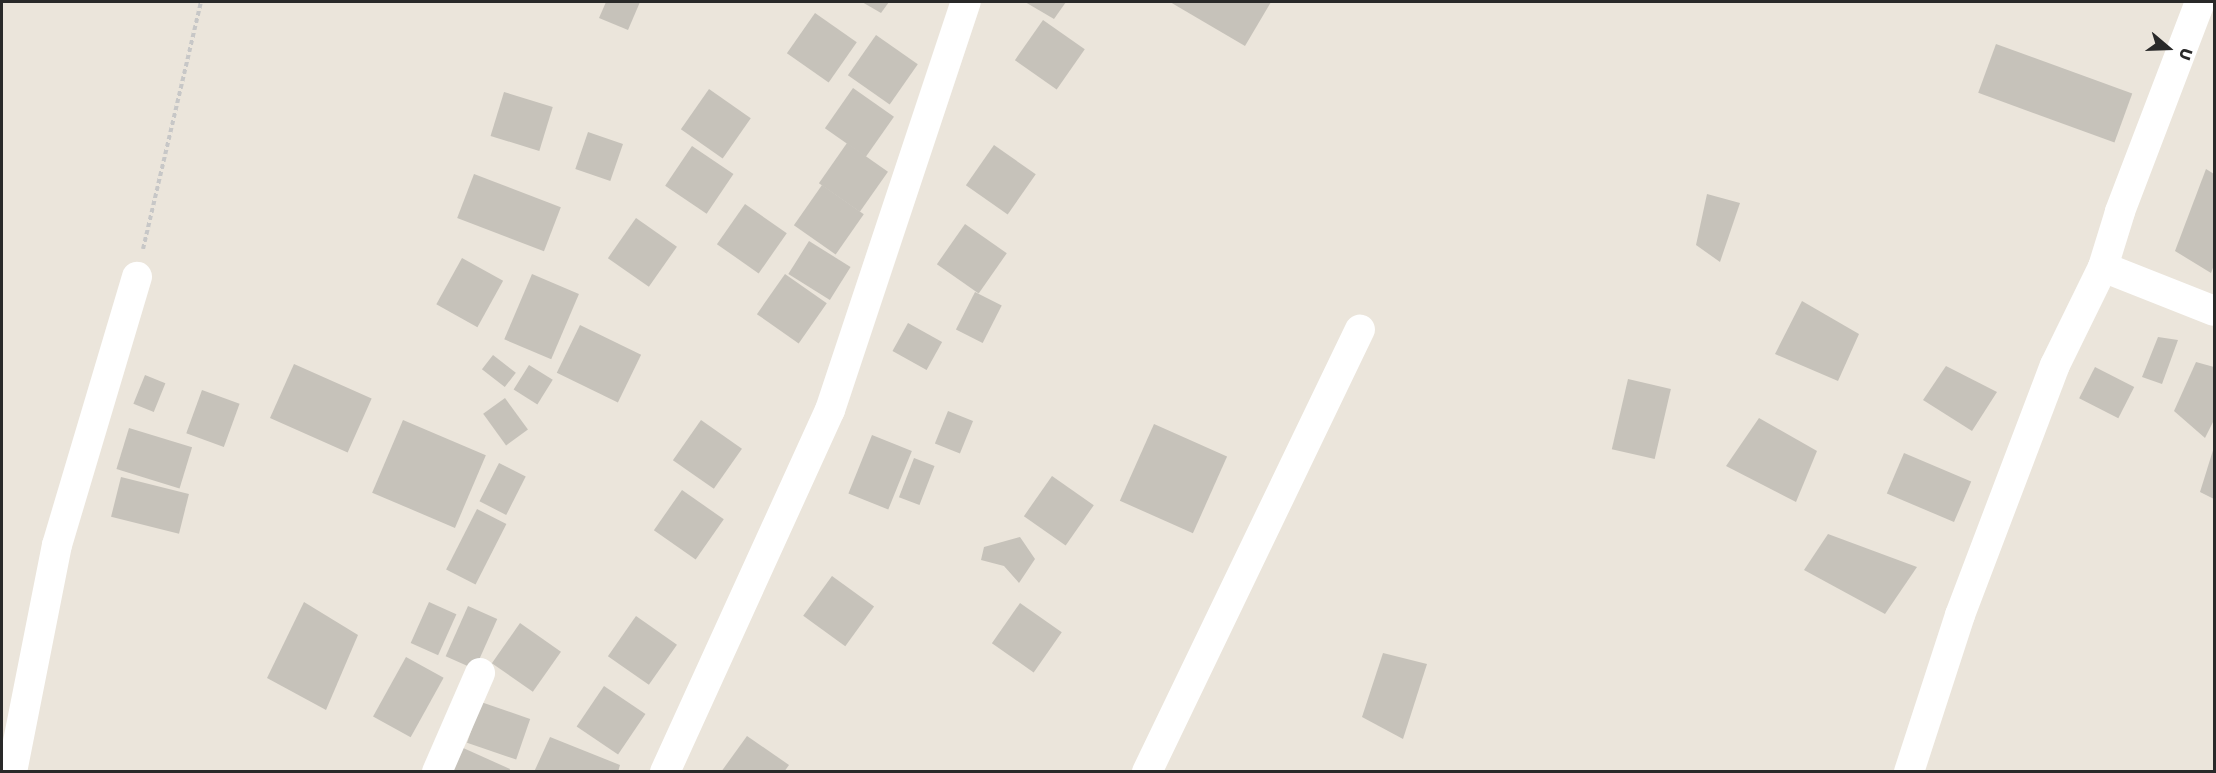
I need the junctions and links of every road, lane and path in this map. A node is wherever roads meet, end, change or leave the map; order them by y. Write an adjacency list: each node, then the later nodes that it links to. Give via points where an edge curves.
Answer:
1 (201, 2): 5 (path)
2 (966, 2): 11 (street, via 830,410)
3 (2200, 2): 4 (street)
4 (2103, 267): 6 (street); 13 (street, via 2078,311 2047,386 1960,615)
5 (137, 277): 9 (street, via 57,545)
6 (2214, 311)
7 (1360, 330): 12 (street)
8 (480, 673): 10 (street)
9 (12, 771)
10 (436, 771)
11 (665, 771)
12 (1147, 771)
13 (1909, 771)

